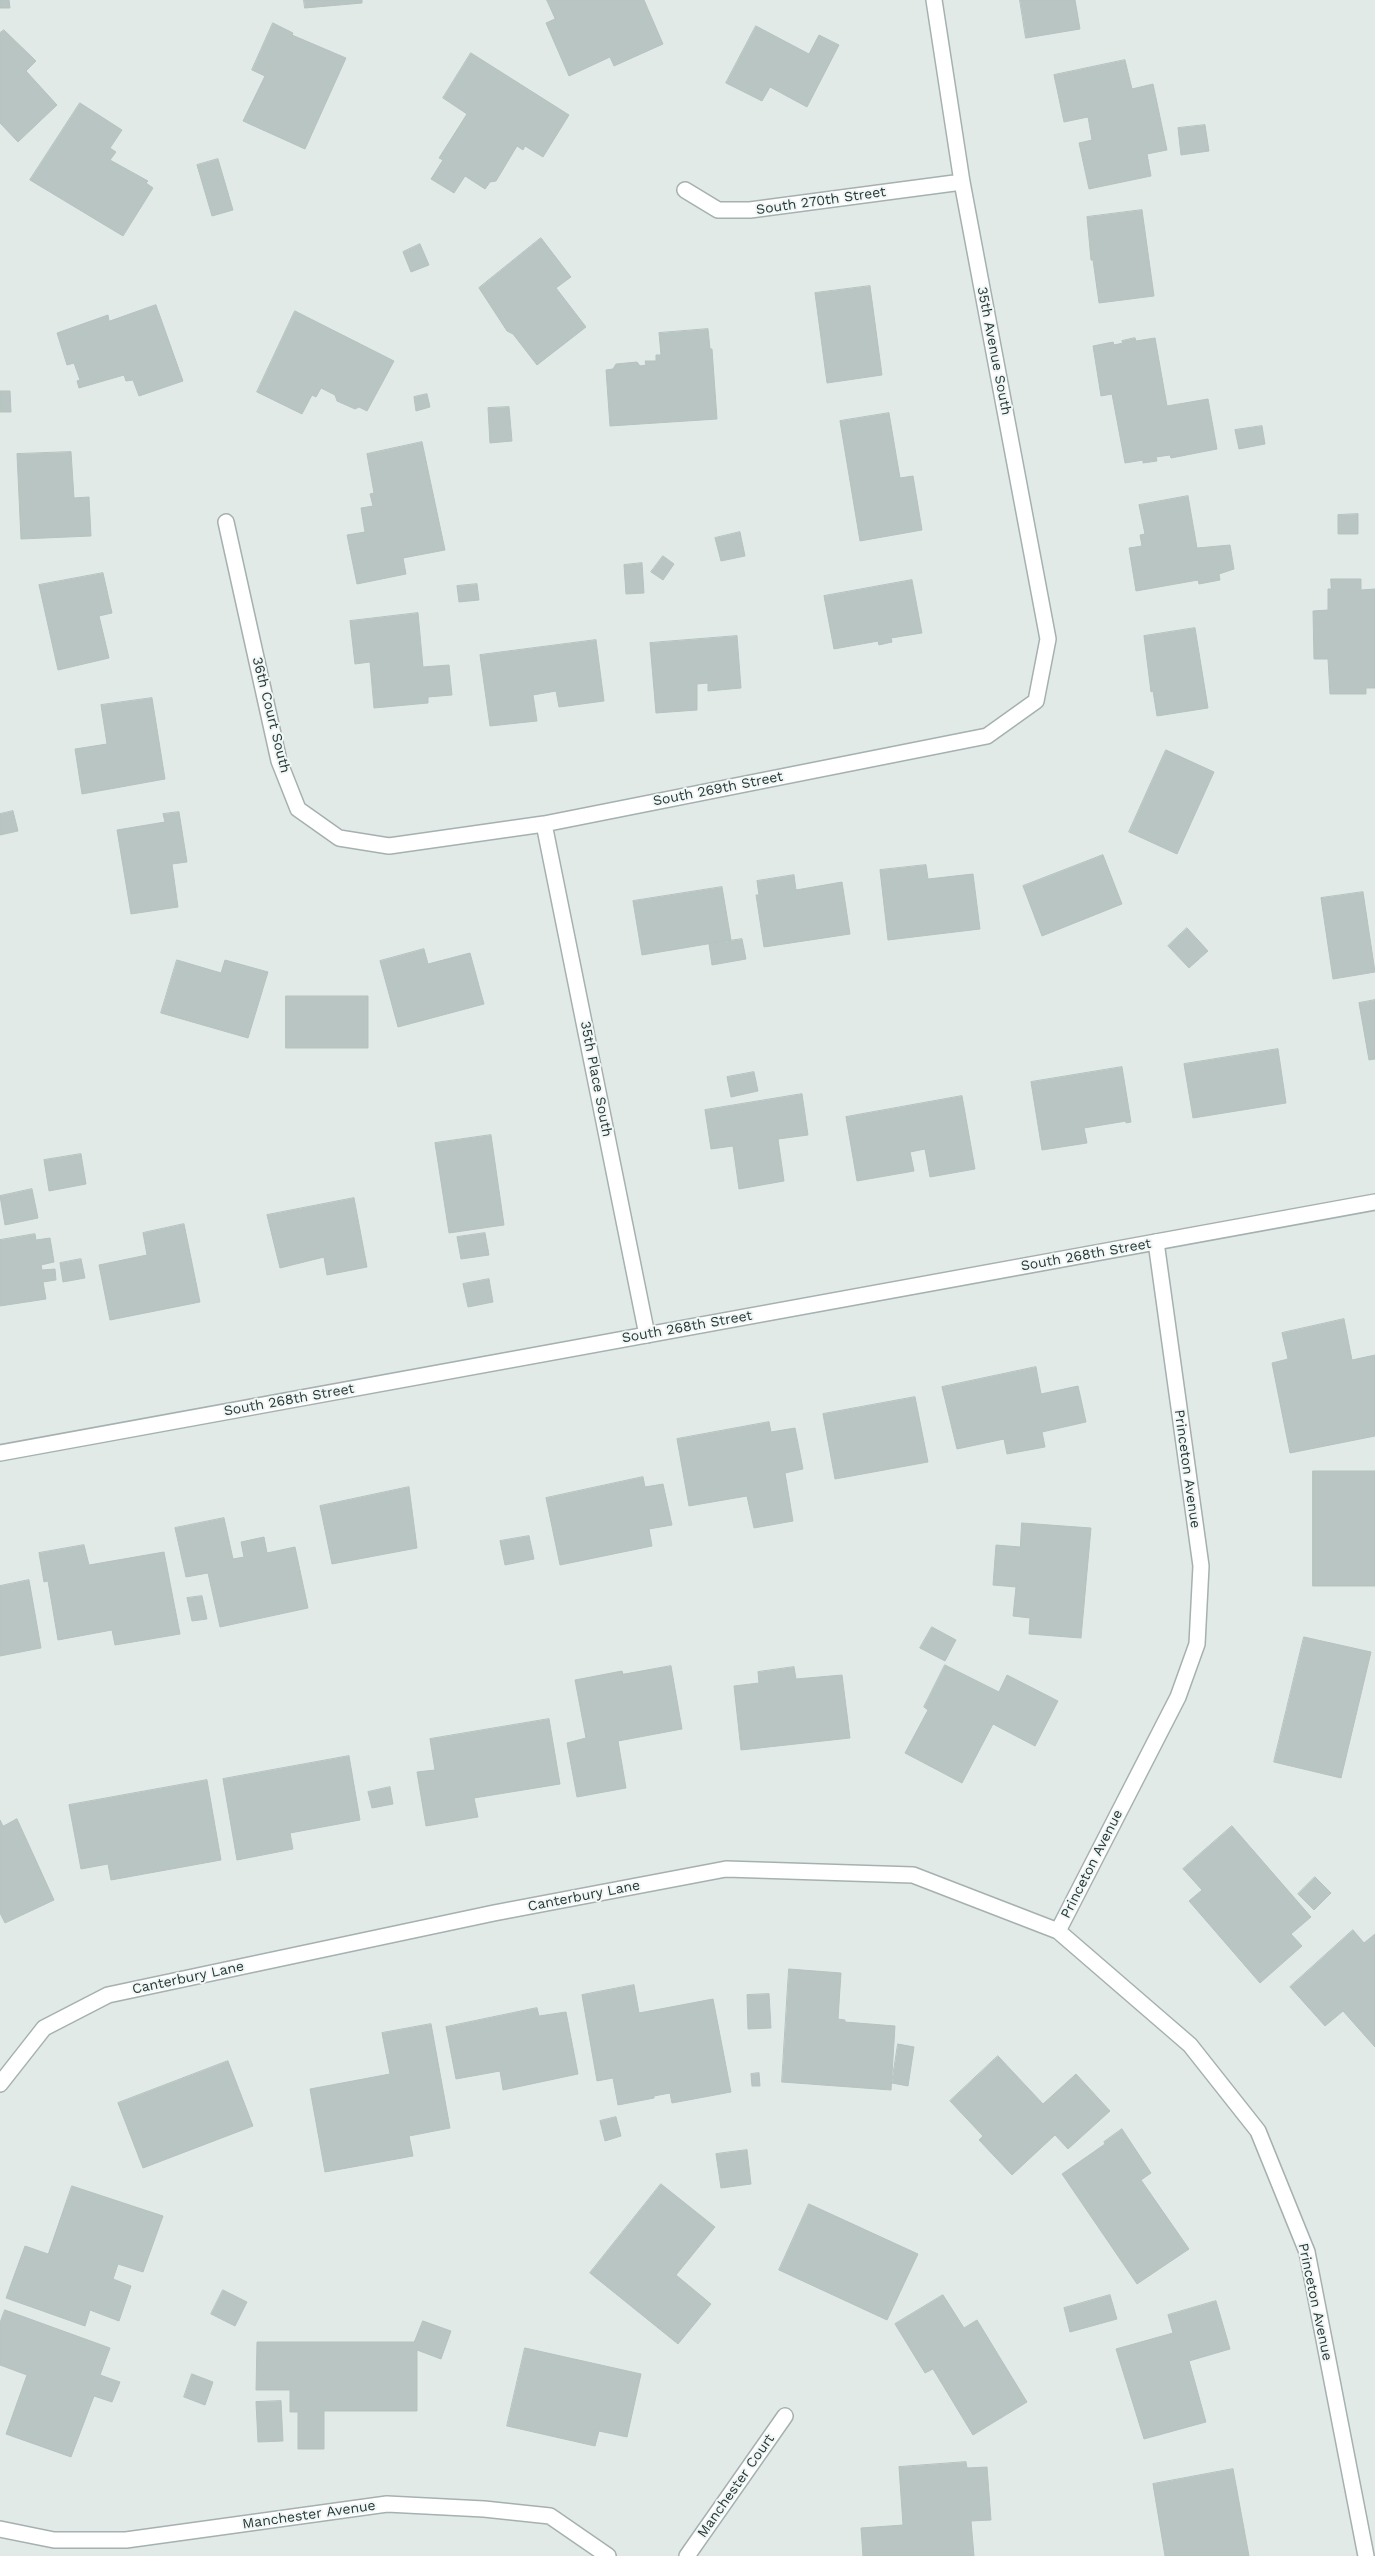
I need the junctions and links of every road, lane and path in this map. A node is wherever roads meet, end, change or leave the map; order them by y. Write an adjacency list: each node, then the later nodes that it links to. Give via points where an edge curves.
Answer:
1 (934, 0): 2 (street, 35th Avenue South)
2 (962, 182): 3 (street, South 270th Street, via 750,210 718,210); 5 (street, 35th Avenue South, via 1048,639)
3 (685, 190)
4 (226, 522): 7 (street, 36th Court South, via 279,761 298,808 338,838)
5 (1036, 701): 6 (street, South 269th Street, via 987,736)
6 (544, 824): 7 (street, South 269th Street); 10 (street, 35th Place South)
7 (389, 846)
8 (1375, 1202): 9 (street, South 268th Street)
9 (1156, 1242): 10 (street, South 268th Street); 12 (street, Princeton Avenue, via 1201,1566 1197,1644 1178,1697)
10 (647, 1335): 11 (street, South 268th Street)
11 (0, 1453)
12 (1058, 1931): 13 (street, Canterbury Lane, via 913,1875 726,1869 494,1913 108,1994 44,2028); 18 (street, Princeton Avenue, via 1190,2045 1258,2131 1306,2252)
13 (0, 2084)
14 (785, 2416): 17 (street, Manchester Court)
15 (0, 2529): 16 (street, Manchester Avenue, via 54,2540 126,2540 387,2504 550,2516)
16 (608, 2556)
17 (687, 2556)
18 (1366, 2556)

